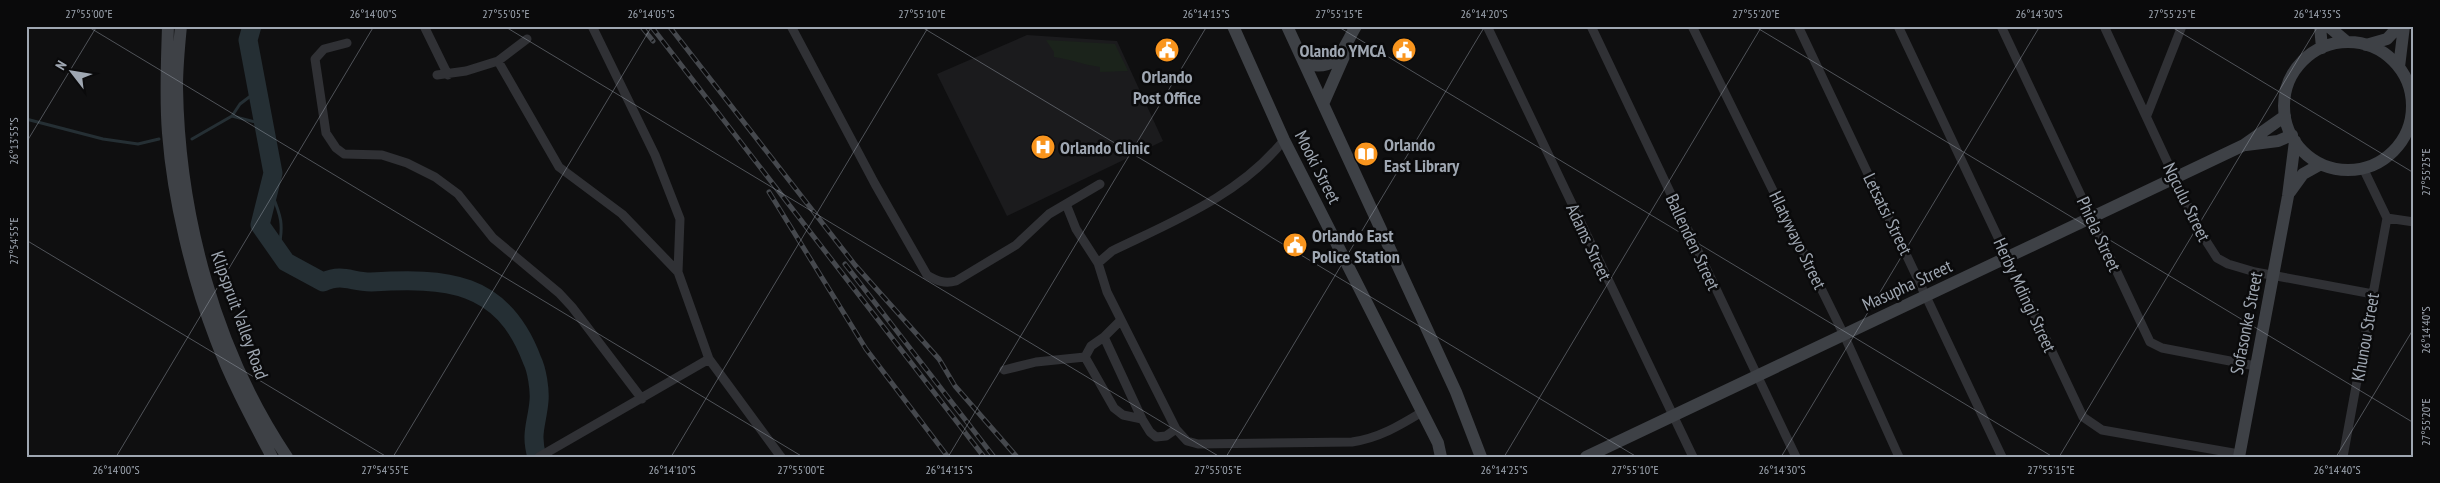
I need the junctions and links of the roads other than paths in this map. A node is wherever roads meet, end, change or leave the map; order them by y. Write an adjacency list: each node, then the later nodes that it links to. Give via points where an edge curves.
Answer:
1 (168, 26): 72 (main road, Klipspruit Valley Road, via 168,134 192,266 216,339 242,400)
2 (180, 26): 73 (main road, Klipspruit Valley Road, via 177,86 181,153 198,252 232,352 251,394)
3 (424, 26): 30 (street)
4 (592, 26): 53 (street, via 655,155 680,219)
5 (791, 26): 47 (street, via 927,275 939,282 956,281 1016,245 1049,214)
6 (1233, 26): 38 (main road, Mooki Street)
7 (1287, 26): 28 (main road, Mooki Street)
8 (1356, 26): 22 (main road)
9 (1487, 26): 67 (street, Adams Street)
10 (1591, 26): 64 (street, Ballenden Street)
11 (1692, 26): 58 (street, Hlatywayo Street)
12 (1798, 26): 56 (street, Letsatsi Street)
13 (1898, 26): 51 (street, Herby Mdingi Street)
14 (2001, 26): 48 (street, Phiela Street)
15 (2104, 26): 34 (street, Ngculu Street)
16 (2182, 26): 34 (street)
17 (2320, 26): 26 (main road)
18 (2328, 26): 23 (main road)
19 (2399, 26): 25 (main road, via 2387,38)
20 (2404, 26): 29 (main road)
21 (527, 39): 27 (street)
22 (1348, 39): 28 (main road, via 1337,57 1326,66); 33 (main road)
23 (2346, 42): 25 (main road, Sofasonke Street); 26 (main road, Sofasonke Street)
24 (347, 43): 65 (street, via 324,49 315,60 330,141 344,154 382,155 408,163 458,194 493,238 572,307)
25 (2366, 45): 29 (main road, Sofasonke Street)
26 (2322, 48): 35 (main road, Sofasonke Street, via 2305,59 2292,76 2286,95)
27 (498, 62): 30 (street); 53 (street, via 559,166 622,214)
28 (1306, 64): 33 (main road, Mooki Street)
29 (2399, 67): 32 (main road, Sofasonke Street)
30 (448, 75): 31 (street)
31 (436, 76)
32 (2412, 92): 36 (main road, Sofasonke Street)
33 (1323, 104): 77 (main road, Mooki Street, via 1456,392)
34 (2147, 115): 44 (street, Ngculu Street)
35 (2285, 116): 37 (main road, Sofasonke Street); 39 (main road, Masupha Street)
36 (2412, 122): 43 (main road, Sofasonke Street, via 2393,152)
37 (2293, 138): 39 (main road, Masupha Street); 42 (main road, Sofasonke Street, via 2305,153); 46 (main road, Sofasonke Street)
38 (1284, 140): 40 (street); 41 (main road, Mooki Street)
39 (2244, 146): 44 (main road, Masupha Street)
40 (1272, 156): 41 (street); 52 (street, via 1223,196 1112,251)
41 (1292, 156): 66 (main road, Mooki Street)
42 (2321, 164): 43 (main road, Sofasonke Street, via 2348,170); 46 (main road, Sofasonke Street, via 2303,174)
43 (2363, 168): 49 (street)
44 (2175, 178): 48 (main road, Masupha Street); 54 (street, Ngculu Street, via 2199,230 2217,258)
45 (1100, 184): 47 (street)
46 (2288, 196): 54 (main road, Sofasonke Street)
47 (1066, 204): 52 (street, via 1076,229)
48 (2091, 218): 51 (main road, Masupha Street); 62 (street, Phiela Street, via 2150,342 2162,348)
49 (2387, 218): 50 (street); 55 (street, Khunou Street)
50 (2414, 222)
51 (2007, 258): 56 (main road, Masupha Street); 70 (street, Herby Mdingi Street, via 2087,421 2102,430)
52 (1098, 263): 57 (street, via 1107,292)
53 (678, 272): 61 (street)
54 (2273, 276): 55 (street, Ngculu Street); 62 (main road, Sofasonke Street)
55 (2373, 294): 82 (street, Khunou Street)
56 (1927, 295): 58 (main road, Masupha Street); 81 (street, Letsatsi Street)
57 (1121, 320): 59 (street); 69 (street)
58 (1844, 334): 64 (main road, Masupha Street); 80 (street, Hlatywayo Street)
59 (1104, 337): 60 (street, via 1091,346); 68 (street)
60 (1085, 357): 63 (street, via 1036,362); 68 (street, via 1114,408 1123,415)
61 (710, 359): 65 (street); 75 (street)
62 (2256, 366): 70 (main road, Sofasonke Street)
63 (1004, 370)
64 (1756, 376): 67 (main road, Masupha Street); 79 (street, Ballenden Street)
65 (642, 398): 74 (street)
66 (1422, 412): 69 (street, via 1382,436 1352,442 1198,444 1187,441); 76 (main road, Mooki Street, via 1438,443)
67 (1672, 416): 71 (main road, Masupha Street); 78 (street, Adams Street)
68 (1142, 420): 69 (street, via 1156,437 1166,436)
69 (1176, 429)
70 (2239, 455)
71 (1590, 456)
72 (272, 457)
73 (287, 457)
74 (539, 457)
75 (781, 457)
76 (1441, 457)
77 (1481, 457)
78 (1692, 457)
79 (1796, 457)
80 (1899, 457)
81 (2002, 457)
82 (2343, 457)

